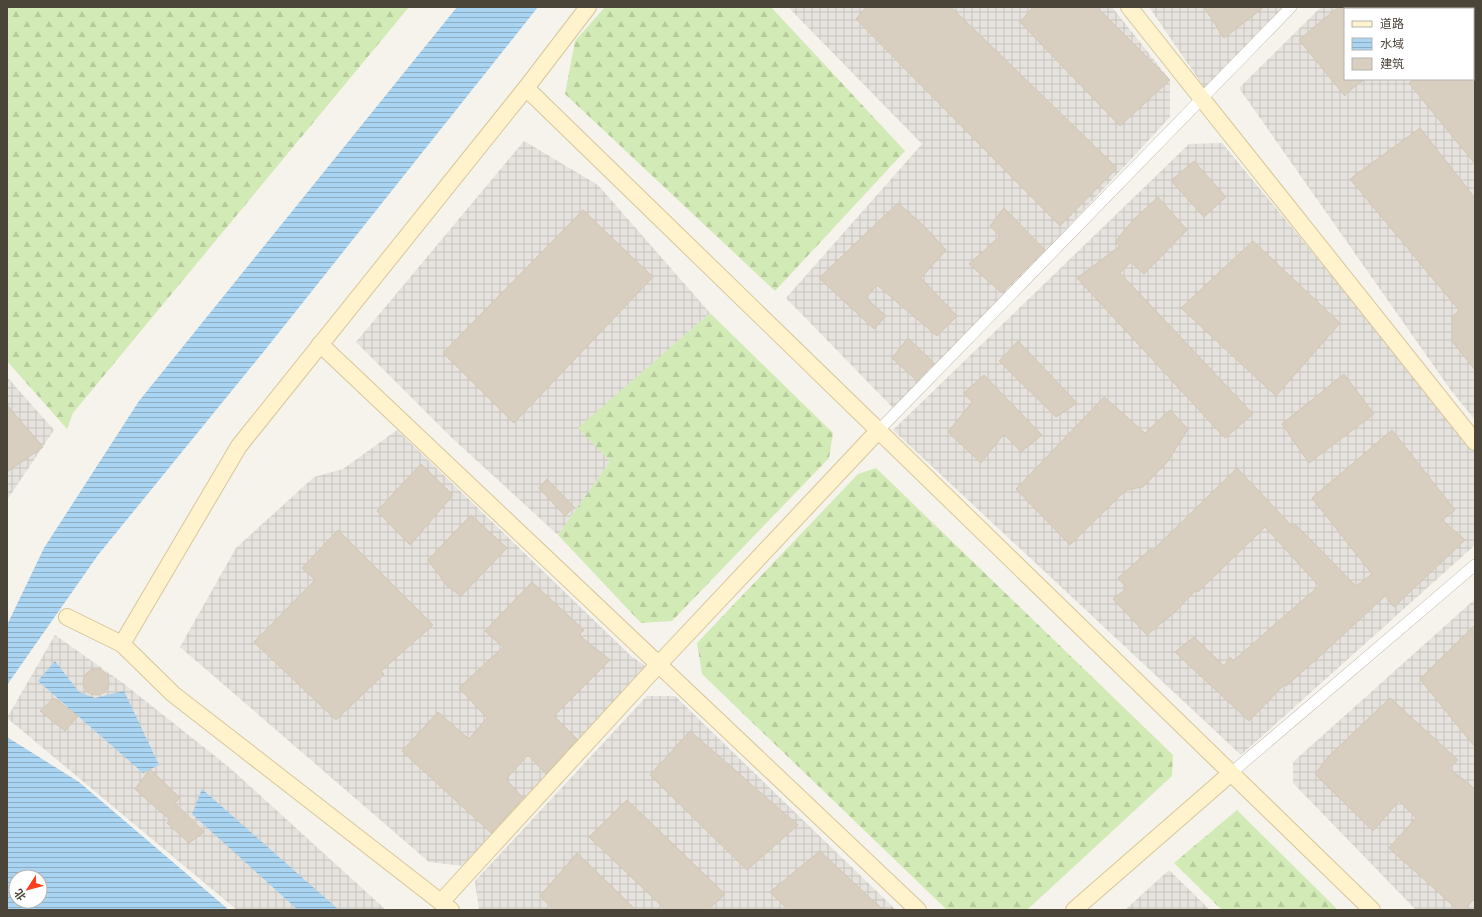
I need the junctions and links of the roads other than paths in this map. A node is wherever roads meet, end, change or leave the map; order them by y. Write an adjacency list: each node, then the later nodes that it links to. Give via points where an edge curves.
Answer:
1 (588, 7): 4 (street)
2 (1129, 7): 5 (street)
3 (1291, 7): 5 (street)
4 (526, 88): 6 (street); 7 (street)
5 (1202, 99): 7 (street); 8 (street)
6 (320, 344): 11 (street, via 239,446); 12 (street)
7 (878, 431): 12 (street); 13 (street)
8 (1475, 442)
9 (1475, 565): 13 (street)
10 (67, 617): 11 (street)
11 (122, 644): 14 (street, via 173,694)
12 (658, 665): 14 (street); 15 (street)
13 (1230, 774): 16 (street); 17 (street)
14 (446, 906)
15 (918, 910)
16 (1074, 910)
17 (1372, 910)

